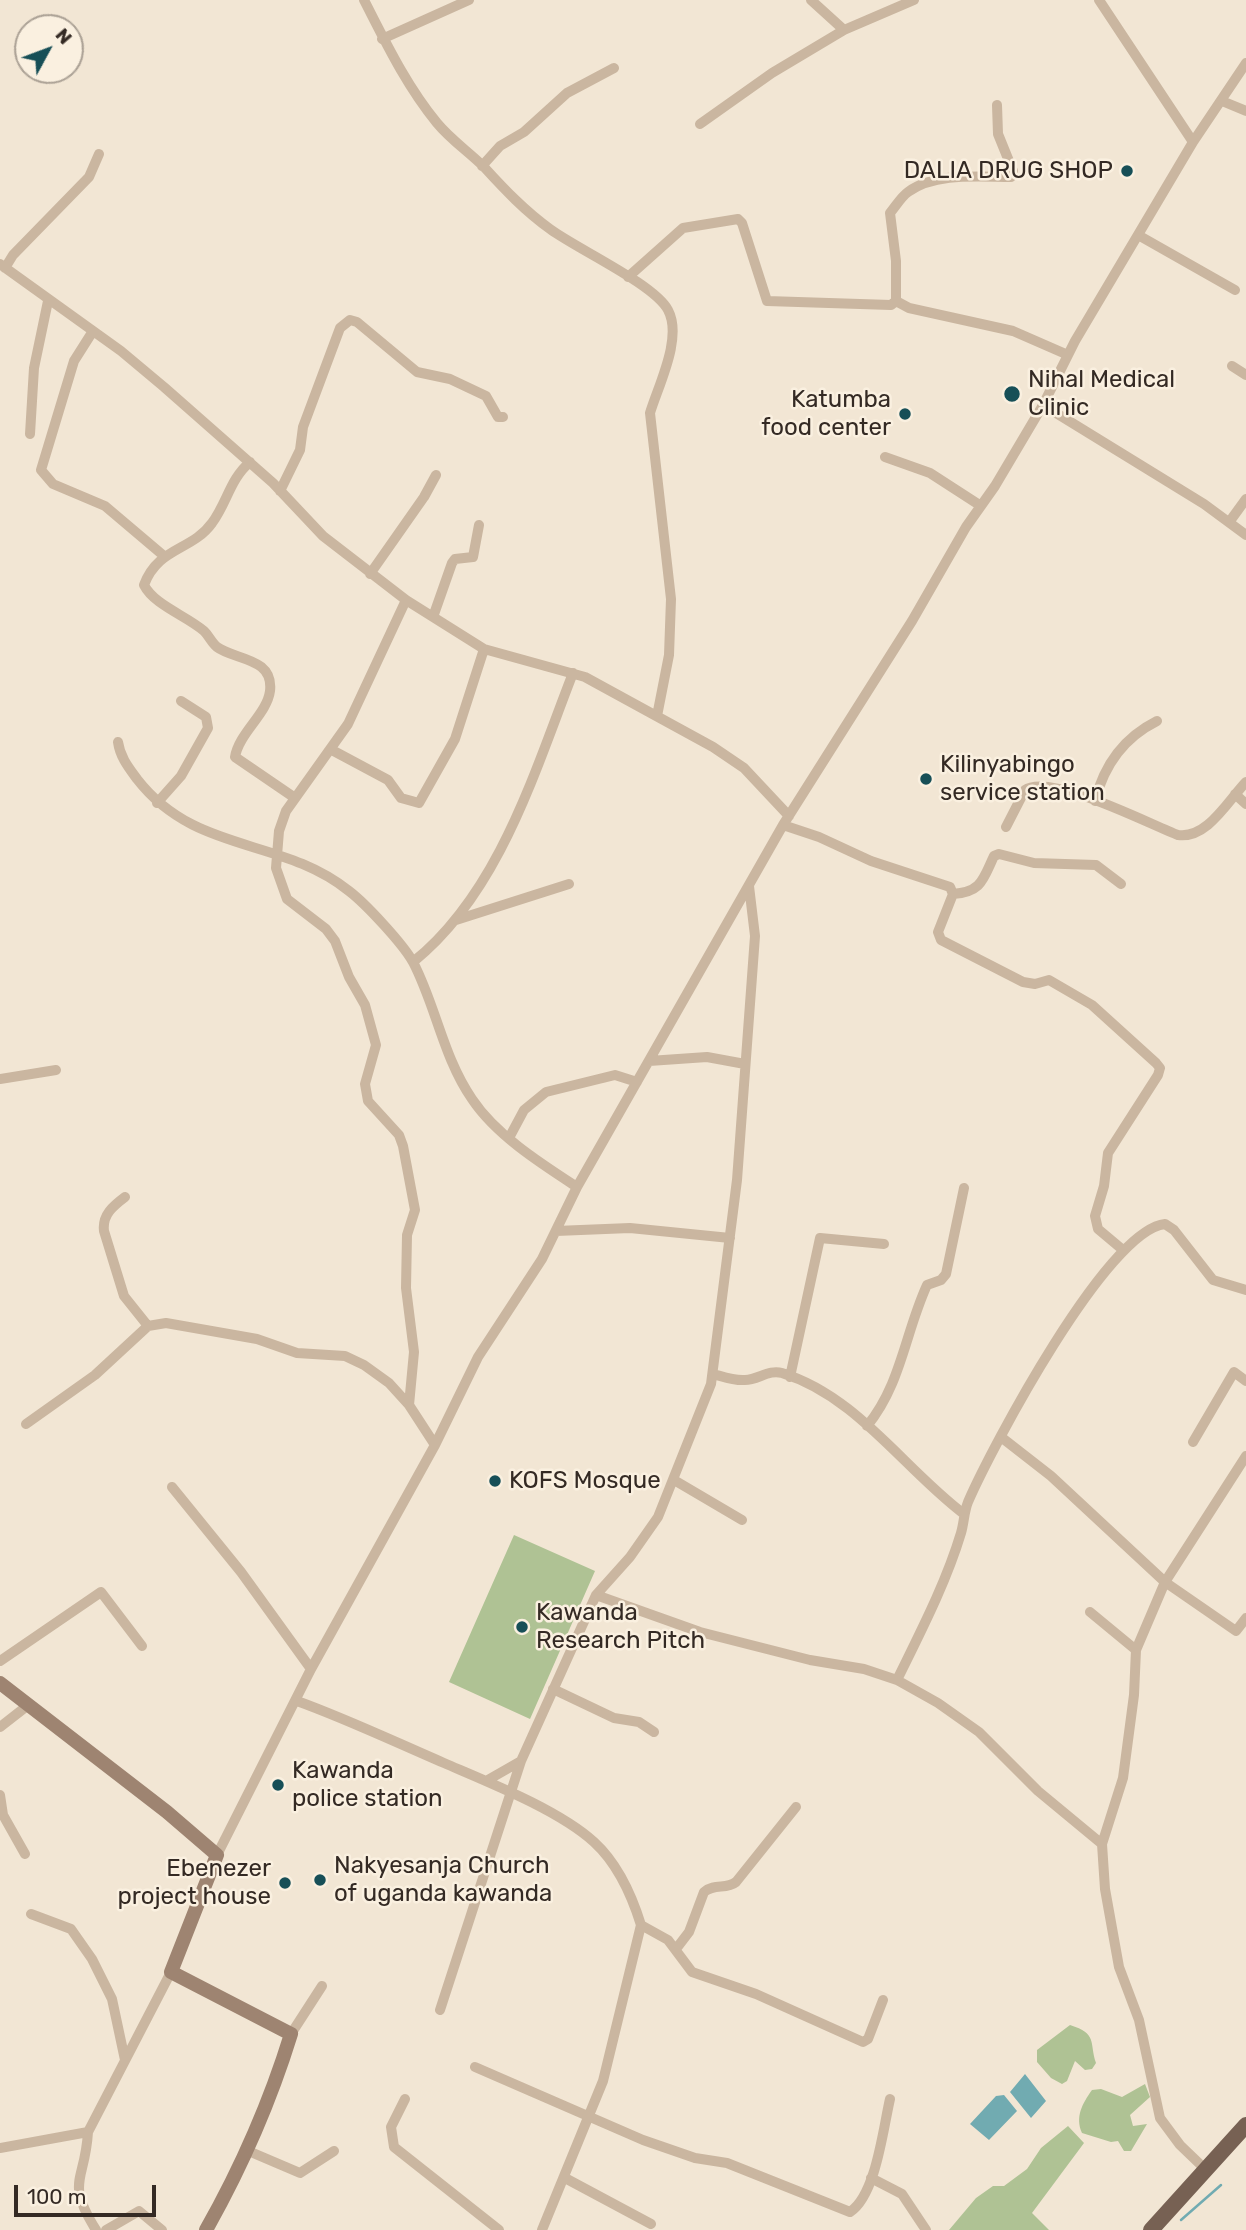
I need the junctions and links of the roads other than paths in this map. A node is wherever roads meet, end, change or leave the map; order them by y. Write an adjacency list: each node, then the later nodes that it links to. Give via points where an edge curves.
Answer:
1 (364, 0): 7 (street)
2 (469, 0): 7 (street)
3 (811, 0): 6 (street)
4 (914, 0): 6 (street)
5 (1099, 0): 14 (street)
6 (844, 30): 13 (street)
7 (382, 39): 16 (street, via 438,125)
8 (1246, 63): 10 (street)
9 (614, 68): 16 (street, via 567,93)
10 (1222, 101): 12 (street); 14 (street)
11 (997, 105): 22 (street, via 998,134 1013,171 1011,177 961,177 919,186 906,193 890,213)
12 (1246, 111)
13 (700, 124)
14 (1193, 142): 17 (street)
15 (99, 153): 18 (street, via 89,177)
16 (482, 166): 19 (street, via 549,229)
17 (1138, 235): 20 (street); 24 (street)
18 (2, 266): 21 (street)
19 (628, 277): 22 (street, via 683,228 733,219 743,223 767,301 891,305); 46 (street, via 656,297 672,322 662,388 650,412 671,611 669,655)
20 (1235, 290)
21 (48, 301): 23 (street); 29 (street, via 34,368)
22 (896, 301): 24 (street, via 909,308 1013,331)
23 (93, 331): 31 (street); 39 (street, via 74,361 41,470 53,484 105,506)
24 (1068, 355): 27 (street)
25 (1232, 366): 26 (street)
26 (1246, 375)
27 (1043, 405): 35 (street); 36 (street)
28 (503, 417): 33 (street, via 498,417 486,396 450,379 417,372 351,320 340,328 303,427 300,450)
29 (30, 434)
30 (884, 457): 35 (street, via 930,473)
31 (250, 462): 33 (street); 39 (street, via 231,485 213,523)
32 (436, 475): 40 (street)
33 (280, 491): 40 (street, via 323,536)
34 (1246, 499): 36 (street)
35 (981, 506): 56 (street)
36 (1230, 521): 38 (street)
37 (480, 525): 42 (street, via 473,556 452,563)
38 (1246, 535)
39 (164, 555): 52 (street, via 145,582 147,591 203,630 216,646 251,660 268,675 268,700 234,757)
40 (370, 574): 41 (street)
41 (406, 600): 42 (street); 49 (street, via 356,709)
42 (433, 617): 43 (street)
43 (484, 649): 44 (street); 49 (street, via 455,739 419,803 401,798 388,780)
44 (573, 673): 46 (street); 63 (street, via 509,829)
45 (181, 701): 54 (street, via 206,718 208,728 181,776)
46 (657, 716): 56 (street, via 744,768)
47 (1157, 721): 53 (street, via 1133,735 1109,764)
48 (118, 742): 54 (street, via 130,769)
49 (331, 749): 52 (street)
50 (1246, 782): 51 (street)
51 (1235, 794): 53 (street, via 1202,829 1188,836); 55 (street)
52 (295, 798): 58 (street, via 279,831)
53 (1095, 801): 57 (street, via 1069,791 1031,787)
54 (156, 803): 58 (street, via 189,824)
55 (1246, 804)
56 (786, 820): 61 (street); 62 (street, via 871,860 950,887)
57 (1006, 827)
58 (277, 854): 64 (street, via 320,872 352,894); 83 (street, via 282,891 335,941 365,1005 376,1045 365,1084 368,1101 404,1146 415,1210 407,1235 407,1298 414,1337)
59 (569, 884): 63 (street)
60 (1121, 884): 62 (street, via 1096,865 1034,863 999,854 982,884)
61 (749, 886): 65 (street); 66 (street, via 755,936)
62 (953, 894): 77 (street, via 938,932 941,940 1023,982 1049,980 1074,992 1158,1066 1158,1075 1108,1153 1095,1216 1098,1229)
63 (456, 920): 64 (street)
64 (413, 962): 70 (street, via 459,1077 481,1111)
65 (649, 1061): 66 (street, via 707,1057); 69 (street)
66 (745, 1064): 75 (street)
67 (56, 1070): 68 (street)
68 (0, 1079)
69 (637, 1082): 70 (street, via 615,1075 546,1092 524,1110); 71 (street)
70 (509, 1138): 71 (street)
71 (577, 1187): 74 (street)
72 (964, 1188): 85 (street, via 946,1274 927,1285 891,1390)
73 (125, 1197): 79 (street, via 107,1215 104,1231 124,1296)
74 (556, 1231): 75 (street, via 630,1228); 88 (street, via 478,1357)
75 (730, 1238): 80 (street)
76 (884, 1244): 81 (street, via 820,1238)
77 (1123, 1250): 78 (street, via 1153,1228 1169,1225 1213,1280); 86 (street, via 1084,1297)
78 (1246, 1290)
79 (148, 1326): 83 (street, via 166,1323 257,1339 297,1353 345,1356 373,1371); 84 (street, via 103,1368)
80 (713, 1374): 81 (street, via 743,1381 774,1372); 90 (street)
81 (790, 1377): 85 (street, via 831,1395)
82 (1246, 1381): 87 (street, via 1234,1372)
83 (410, 1405): 88 (street)
84 (26, 1424)
85 (867, 1426): 92 (street)
86 (1001, 1437): 92 (street); 94 (street, via 1051,1476)
87 (1193, 1442)
88 (435, 1445): 101 (street)
89 (1246, 1456): 94 (street)
90 (674, 1480): 93 (street); 95 (street, via 651,1529)
91 (172, 1487): 101 (street)
92 (964, 1514): 102 (street, via 925,1624)
93 (742, 1520)
94 (1165, 1582): 97 (street, via 1236,1631); 99 (street)
95 (596, 1595): 102 (street, via 700,1632); 104 (street)
96 (1090, 1612): 99 (street)
97 (1246, 1618)
98 (142, 1646): 100 (street, via 101,1591)
99 (1136, 1650): 114 (street, via 1123,1777)
100 (0, 1661)
101 (311, 1669): 105 (street)
102 (897, 1680): 114 (street, via 979,1732 1038,1791)
103 (0, 1683): 106 (street)
104 (552, 1689): 108 (street); 109 (street)
105 (297, 1701): 110 (street); 116 (street)
106 (27, 1706): 107 (street); 116 (street)
107 (0, 1727)
108 (654, 1732)
109 (521, 1761): 110 (street); 112 (street)
110 (486, 1781): 112 (street)
111 (0, 1795): 115 (street, via 3,1815)
112 (513, 1795): 118 (street, via 596,1843 622,1880); 123 (street)
113 (796, 1807): 119 (street, via 732,1886 710,1887 704,1892 689,1932)
114 (1102, 1844): 135 (street, via 1116,1955 1139,2021 1156,2109 1170,2134)
115 (25, 1854)
116 (217, 1855): 120 (street)
117 (31, 1914): 125 (street, via 68,1927 92,1959 112,1999)
118 (641, 1925): 119 (street, via 660,1933); 129 (street, via 603,2081)
119 (676, 1949): 122 (street, via 692,1972 766,1998 863,2042)
120 (171, 1972): 124 (street); 125 (street)
121 (322, 1986): 124 (street)
122 (883, 2000)
123 (440, 2010)
124 (291, 2034): 133 (street)
125 (125, 2060): 131 (street)
126 (475, 2067): 129 (street)
127 (405, 2099): 143 (street, via 391,2127 394,2147)
128 (890, 2099): 137 (street)
129 (590, 2116): 136 (street); 137 (street, via 643,2140 740,2168 843,2211 857,2207)
130 (1246, 2125): 135 (main road)
131 (88, 2132): 132 (street); 139 (street, via 77,2184 78,2196)
132 (0, 2148)
133 (246, 2150): 134 (street, via 300,2174); 142 (street)
134 (334, 2151)
135 (1205, 2169): 146 (main road)
136 (565, 2178): 138 (street); 144 (street)
137 (871, 2178): 145 (street, via 902,2194)
138 (651, 2224)
139 (96, 2230)
140 (106, 2230): 141 (street, via 139,2211)
141 (162, 2230)
142 (206, 2230)
143 (499, 2230)
144 (543, 2230)
145 (926, 2230)
146 (1151, 2230)

